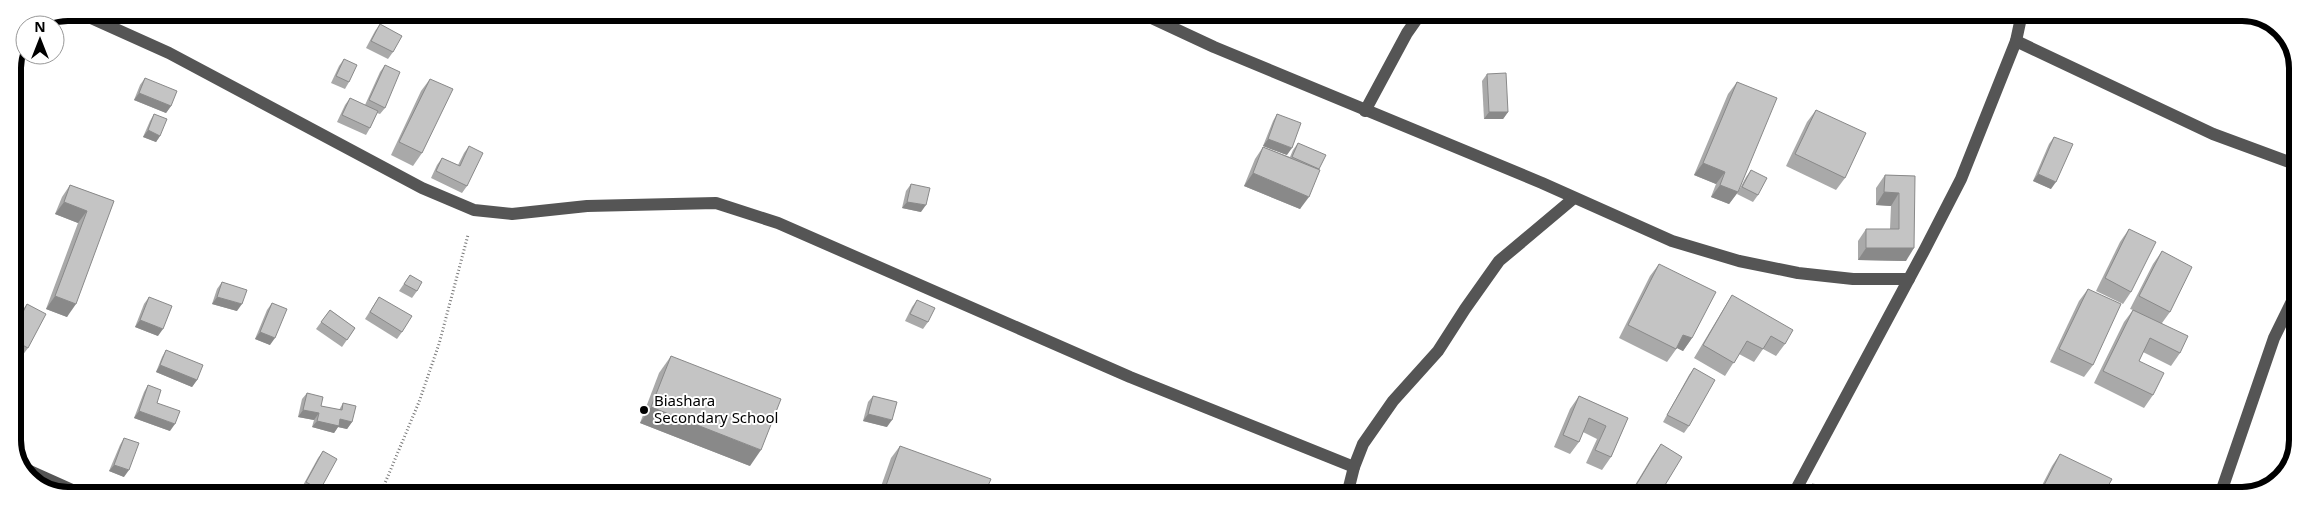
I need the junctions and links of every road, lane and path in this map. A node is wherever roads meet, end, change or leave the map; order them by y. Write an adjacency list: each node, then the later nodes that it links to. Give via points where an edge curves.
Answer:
1 (100, 21): 9 (street, via 169,53 422,188)
2 (1157, 21): 6 (street)
3 (1415, 21): 6 (street)
4 (2020, 21): 5 (street)
5 (2016, 41): 7 (street, via 2213,134); 10 (street, via 1960,179)
6 (1365, 112): 8 (street)
7 (2289, 162)
8 (1574, 198): 10 (street, via 1672,241 1739,262 1853,279); 12 (street, via 1499,262 1438,351 1393,401 1364,444)
9 (474, 210): 12 (street, via 512,214 588,206 716,203 778,223 1130,377); 15 (path, via 438,344 419,402)
10 (1909, 279): 17 (street)
11 (2289, 307): 18 (street, via 2274,338)
12 (1354, 467): 16 (street)
13 (36, 474): 14 (street)
14 (65, 487)
15 (383, 487)
16 (1349, 487)
17 (1797, 487)
18 (2223, 487)

